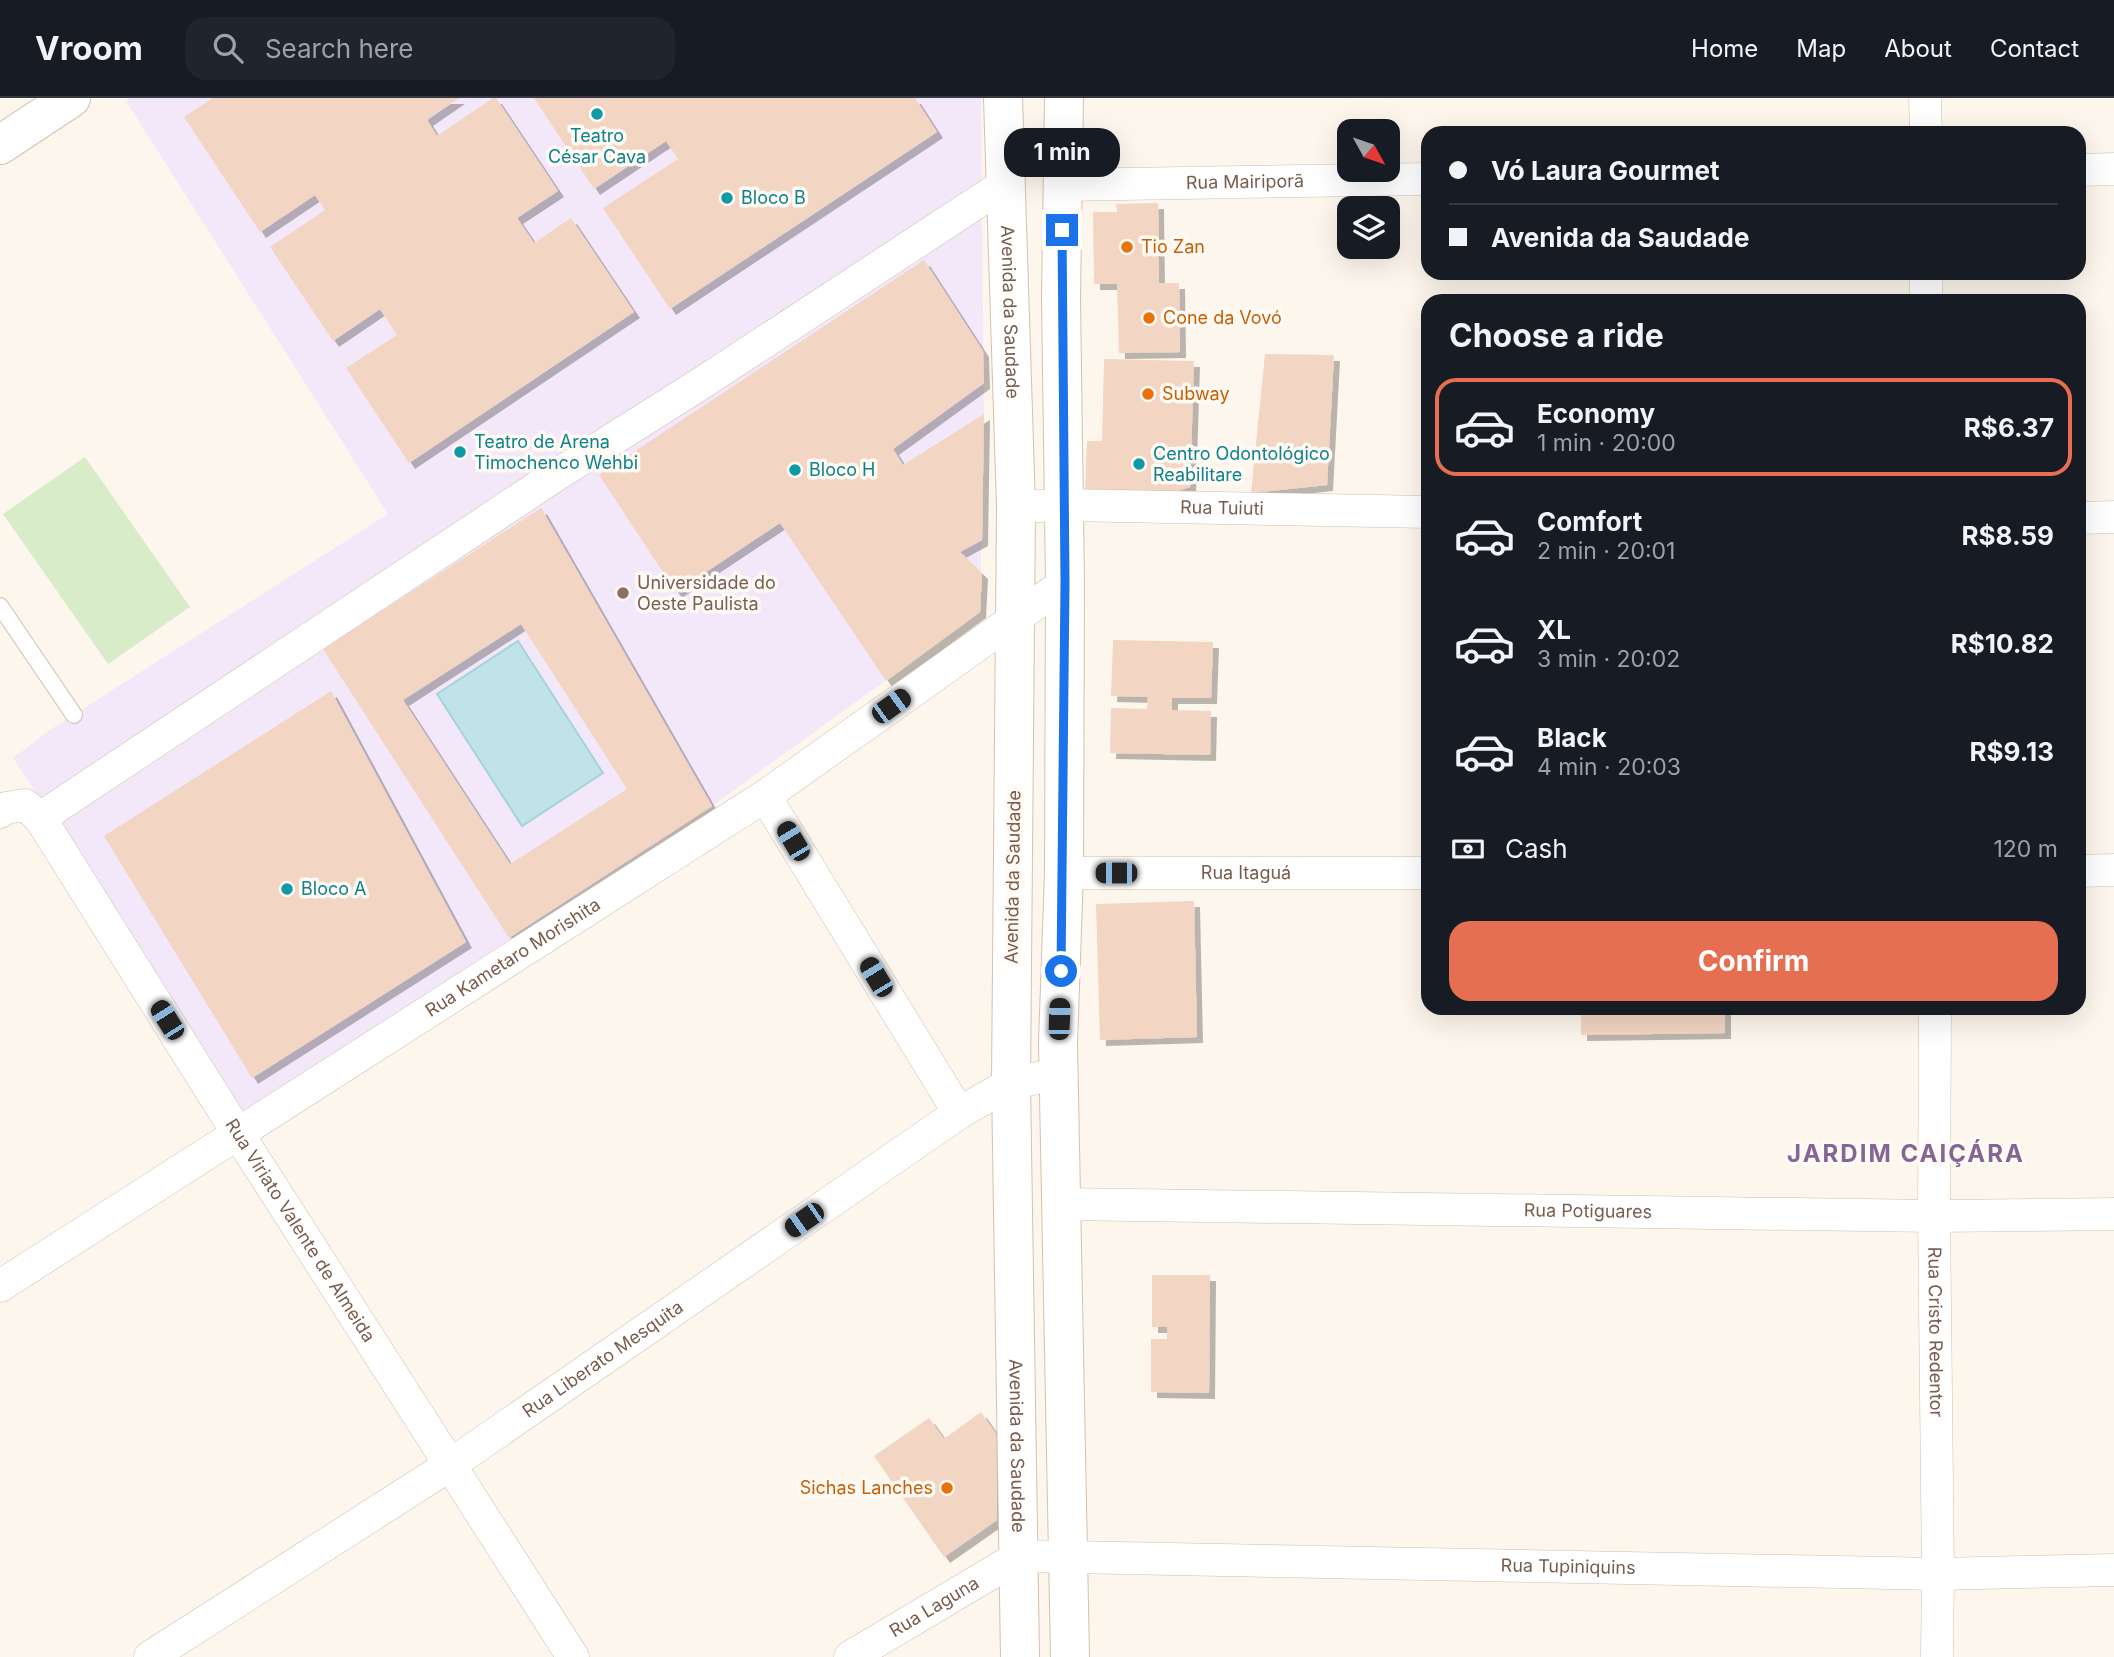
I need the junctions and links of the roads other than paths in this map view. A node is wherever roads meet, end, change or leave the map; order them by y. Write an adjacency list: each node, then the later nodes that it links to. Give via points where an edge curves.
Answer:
1 (71, 98): 6 (street)
2 (1003, 98): 10 (street, Avenida da Saudade)
3 (1064, 98): 11 (street)
4 (1926, 98): 5 (street)
5 (1926, 126)
6 (0, 145)
7 (2114, 169): 8 (street)
8 (2086, 170)
9 (1421, 179): 11 (street, Rua Mairiporã)
10 (1005, 184): 13 (street, Avenida da Saudade); 22 (street, via 708,379)
11 (1063, 185): 12 (street)
12 (1064, 505): 13 (street, Rua Tuiuti); 14 (street, Rua Tuiuti); 17 (street)
13 (1016, 507): 19 (street, Avenida da Saudade)
14 (1421, 512)
15 (2114, 517): 16 (street)
16 (2086, 518)
17 (1065, 583): 19 (street, Rua Kametaro Morishita); 25 (street)
18 (0, 606): 20 (lane)
19 (1016, 617): 21 (street, Rua Kametaro Morishita); 29 (street, Avenida da Saudade)
20 (74, 715)
21 (765, 796): 30 (street); 31 (street, Rua Kametaro Morishita)
22 (22, 811): 31 (street, Rua Viriato Valente de Almeida)
23 (2114, 870): 24 (street)
24 (2086, 871)
25 (1063, 873): 26 (street, Rua Itaguá); 28 (street)
26 (1421, 873)
27 (1935, 1015): 34 (street, Rua Cristo Redentor)
28 (1059, 1074): 29 (street, Rua Liberato Mesquita); 32 (street)
29 (1011, 1083): 30 (street, Rua Liberato Mesquita); 37 (street, Avenida da Saudade)
30 (959, 1113): 36 (street, Rua Liberato Mesquita)
31 (237, 1132): 35 (street, Rua Kametaro Morishita); 36 (street, Rua Viriato Valente de Almeida)
32 (1061, 1204): 34 (street, Rua Potiguares); 38 (street)
33 (2114, 1213): 34 (street, Rua Potiguares)
34 (1934, 1216): 40 (street, Rua Cristo Redentor)
35 (0, 1286)
36 (450, 1465): 41 (street, Rua Liberato Mesquita); 42 (street, Rua Viriato Valente de Almeida)
37 (1020, 1556): 38 (street, Rua Tupiniquins); 43 (street, Rua Laguna); 44 (street, Avenida da Saudade)
38 (1069, 1556): 40 (street, Rua Tupiniquins); 45 (street)
39 (2114, 1570): 40 (street, Rua Tupiniquins)
40 (1938, 1574): 46 (street, Rua Cristo Redentor)
41 (150, 1657)
42 (573, 1657)
43 (850, 1657)
44 (1020, 1657)
45 (1070, 1657)
46 (1937, 1657)

